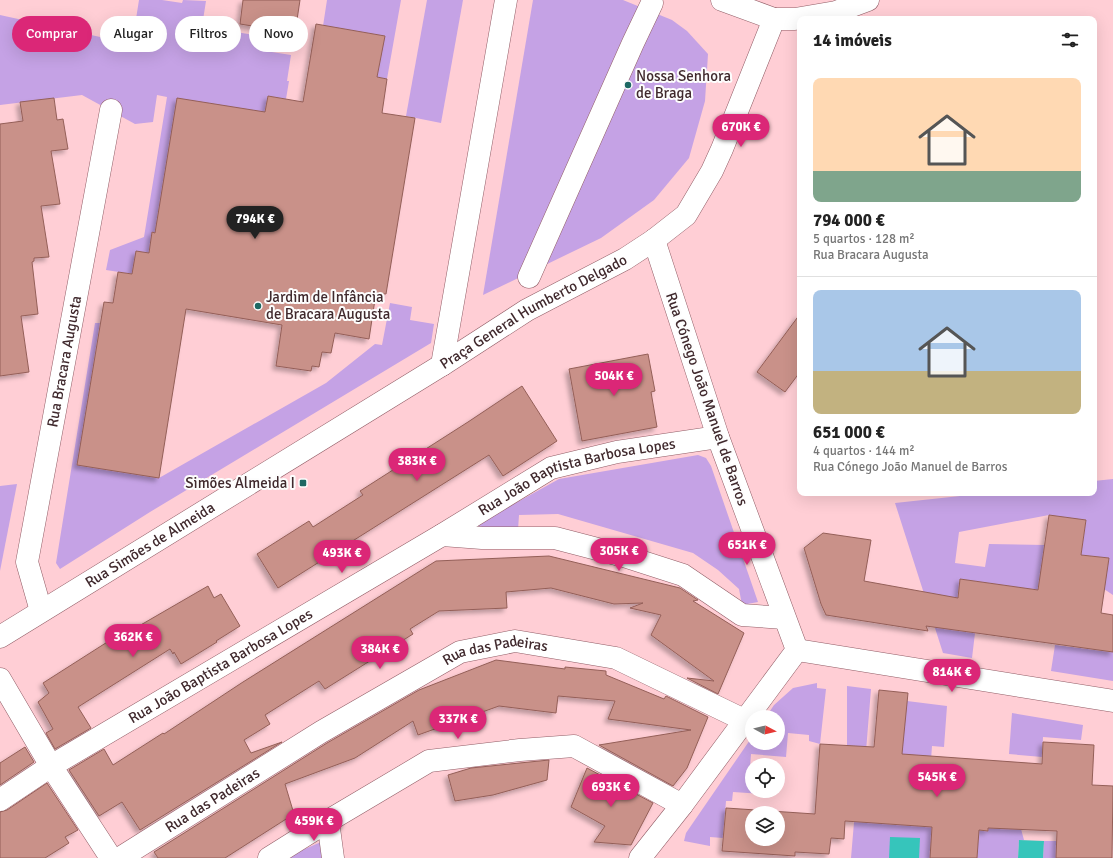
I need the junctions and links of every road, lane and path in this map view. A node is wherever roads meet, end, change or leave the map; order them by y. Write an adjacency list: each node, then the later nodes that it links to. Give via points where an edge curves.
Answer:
1 (506, 0): 11 (street, Praça General Humberto Delgado)
2 (722, 0): 6 (street)
3 (868, 0): 5 (street, via 836,12)
4 (652, 3): 10 (street)
5 (813, 16)
6 (774, 19): 7 (street); 9 (street, Praça General Humberto Delgado, via 712,171 686,215)
7 (797, 19)
8 (111, 110): 14 (street, Rua Bracara Augusta, via 27,562)
9 (654, 240): 11 (street, Praça General Humberto Delgado, via 625,259 527,310); 12 (street, Rua Cónego João Manuel de Barros)
10 (529, 277)
11 (442, 365): 14 (street, Rua Simões de Almeida)
12 (718, 437): 13 (street, Rua João Baptista Barbosa Lopes, via 617,452 551,468); 15 (street, Rua Cónego João Manuel de Barros)
13 (442, 535): 15 (street, Rua João Baptista Barbosa Lopes, via 555,538 683,575 742,615); 21 (street, Rua João Baptista Barbosa Lopes)
14 (41, 611): 16 (street, Rua Simões de Almeida)
15 (784, 618): 17 (street, Rua Cónego João Manuel de Barros)
16 (0, 637)
17 (797, 650): 19 (street); 20 (street)
18 (0, 679): 21 (street)
19 (1113, 701)
20 (744, 720): 23 (street); 26 (street, Rua das Padeiras, via 616,658 515,642 460,652 322,732)
21 (51, 766): 22 (street, Rua João Baptista Barbosa Lopes); 25 (street)
22 (0, 800)
23 (682, 805): 24 (street, via 574,746 429,761); 29 (street)
24 (328, 821): 27 (street); 28 (street)
25 (112, 858)
26 (120, 858)
27 (269, 858)
28 (333, 858)
29 (640, 858)

